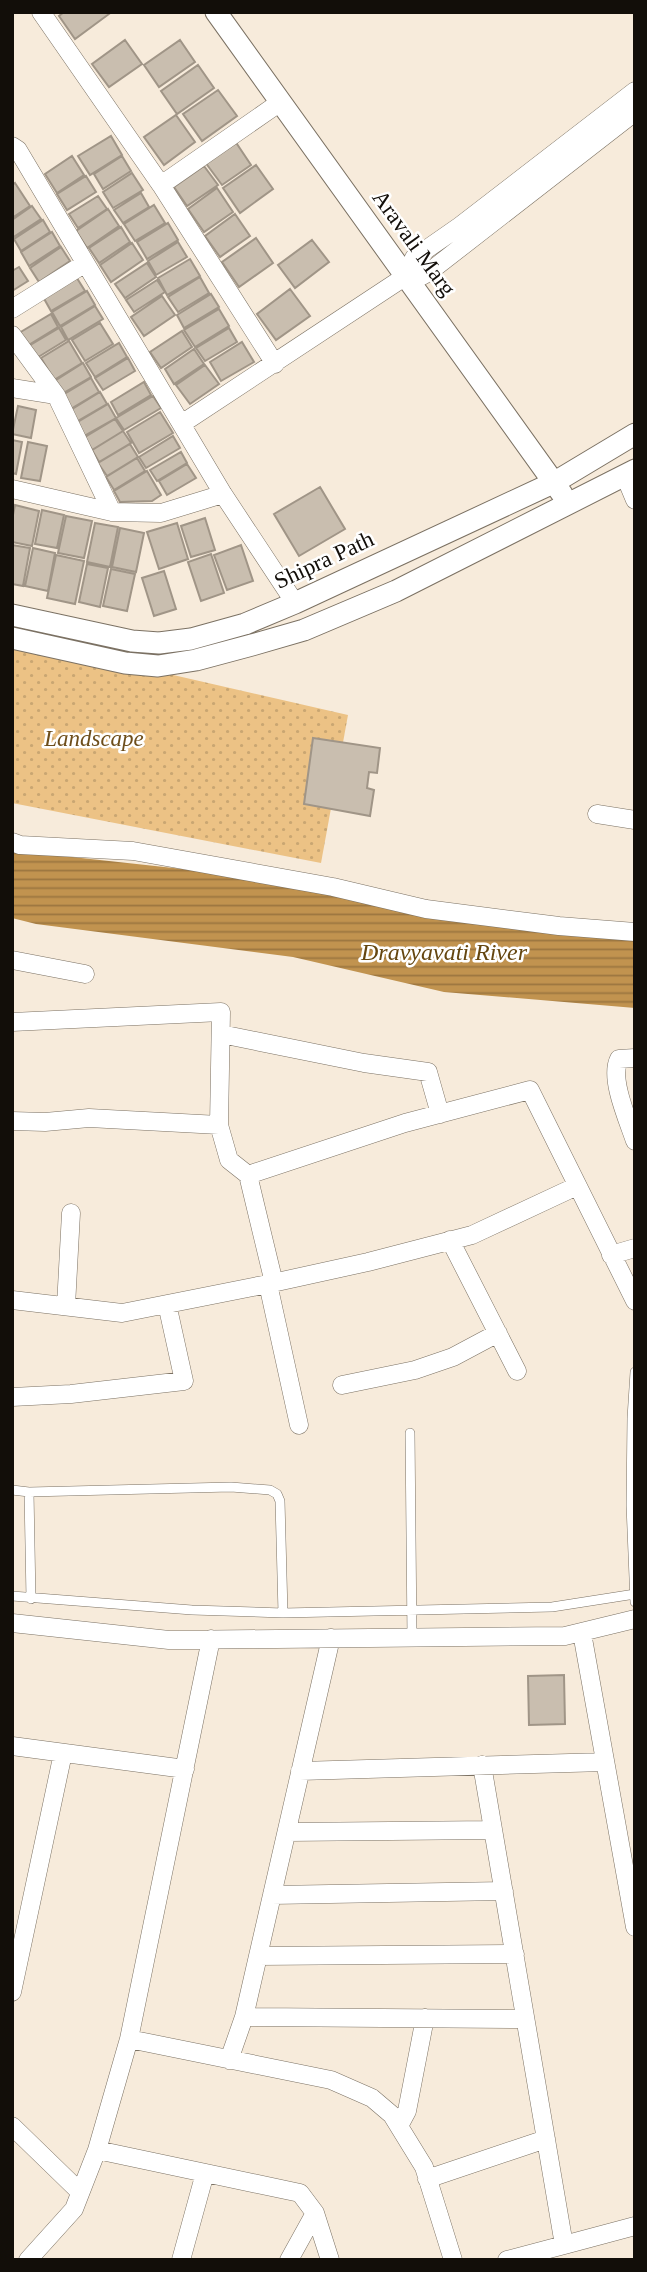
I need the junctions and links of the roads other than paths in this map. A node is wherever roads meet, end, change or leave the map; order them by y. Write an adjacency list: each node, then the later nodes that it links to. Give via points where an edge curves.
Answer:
1 (41, 12): 7 (street)
2 (216, 12): 4 (street, Aravali Marg)
3 (635, 91): 9 (street, via 414,258)
4 (279, 103): 7 (street); 9 (street, Aravali Marg)
5 (635, 112): 9 (street, via 429,272)
6 (12, 146): 8 (street)
7 (161, 184): 12 (street)
8 (84, 264): 10 (street); 15 (street)
9 (408, 274): 12 (street); 18 (street, Aravali Marg)
10 (12, 309)
11 (12, 335): 14 (street)
12 (275, 364): 15 (street)
13 (12, 387): 14 (street)
14 (56, 395): 23 (street)
15 (183, 424): 20 (street)
16 (635, 434): 18 (street, Shipra Path)
17 (630, 473): 21 (street); 22 (street)
18 (555, 482): 22 (street, Aravali Marg); 24 (street, Shipra Path)
19 (12, 489): 23 (street)
20 (223, 494): 23 (street, via 161,513); 24 (street)
21 (635, 500)
22 (568, 505): 26 (street, via 396,591 315,625 196,660 158,666 125,663)
23 (112, 512)
24 (295, 603): 25 (street, Shipra Path, via 234,627 159,643)
25 (12, 615)
26 (12, 638)
27 (597, 814): 28 (street)
28 (635, 820)
29 (12, 842): 30 (street, via 133,851 426,909)
30 (635, 932)
31 (12, 960): 32 (street)
32 (85, 974)
33 (13, 1022): 34 (street); 35 (street, via 221,1012)
34 (12, 1028)
35 (220, 1034): 37 (street, via 428,1072); 39 (street)
36 (635, 1058): 40 (street, via 619,1059 615,1066)
37 (440, 1114): 41 (street); 42 (street, via 530,1090)
38 (12, 1121): 39 (street, via 89,1118)
39 (219, 1125): 41 (street, via 229,1160)
40 (635, 1141)
41 (248, 1175): 47 (street)
42 (576, 1186): 44 (street, via 472,1235); 46 (street)
43 (71, 1213): 51 (street)
44 (450, 1240): 47 (street); 52 (street)
45 (635, 1248): 46 (street)
46 (611, 1255): 49 (street)
47 (271, 1283): 50 (street); 57 (street)
48 (12, 1300): 51 (street)
49 (635, 1301)
50 (167, 1304): 51 (street, via 122,1313); 56 (street, via 184,1381)
51 (66, 1306)
52 (498, 1333): 53 (street); 55 (street, via 453,1357 415,1370)
53 (517, 1371)
54 (635, 1372): 62 (lane, via 631,1443)
55 (342, 1385)
56 (12, 1398)
57 (299, 1425)
58 (410, 1433): 64 (lane)
59 (12, 1490): 60 (lane)
60 (29, 1492): 63 (lane); 65 (lane, via 231,1486 270,1490 280,1501)
61 (12, 1596): 63 (lane)
62 (634, 1597): 64 (lane, via 552,1607)
63 (32, 1599): 65 (lane)
64 (413, 1610): 65 (lane); 70 (lane)
65 (283, 1612)
66 (635, 1619): 68 (street)
67 (12, 1623): 71 (street, via 169,1640)
68 (582, 1633): 70 (street); 74 (street)
69 (331, 1638): 70 (street); 71 (street); 77 (street)
70 (412, 1638)
71 (211, 1639): 76 (street)
72 (12, 1746): 73 (street)
73 (63, 1753): 76 (street); 85 (street)
74 (605, 1762): 75 (street); 82 (street)
75 (482, 1765): 77 (street); 78 (street)
76 (185, 1769): 89 (street)
77 (300, 1771): 79 (street)
78 (493, 1830): 79 (street); 80 (street)
79 (286, 1832): 81 (street)
80 (503, 1891): 81 (street); 83 (street)
81 (272, 1895): 84 (street)
82 (635, 1927)
83 (514, 1954): 84 (street); 88 (street)
84 (258, 1956): 86 (street)
85 (12, 1992)
86 (244, 2017): 87 (street); 90 (street)
87 (425, 2018): 88 (street); 92 (street, via 407,2111)
88 (525, 2018): 93 (street)
89 (129, 2039): 90 (street); 94 (street)
90 (229, 2060): 92 (street, via 331,2080 372,2098)
91 (12, 2126): 97 (street)
92 (399, 2126): 96 (street)
93 (546, 2139): 96 (street); 100 (street)
94 (97, 2150): 95 (street); 97 (street)
95 (205, 2173): 98 (street, via 300,2193); 103 (street)
96 (428, 2179): 106 (street)
97 (80, 2192): 102 (street, via 74,2209)
98 (315, 2213): 104 (street); 105 (street)
99 (635, 2226): 100 (street)
100 (564, 2245): 101 (street)
101 (510, 2259)
102 (28, 2260)
103 (181, 2260)
104 (289, 2260)
105 (330, 2260)
106 (453, 2260)

